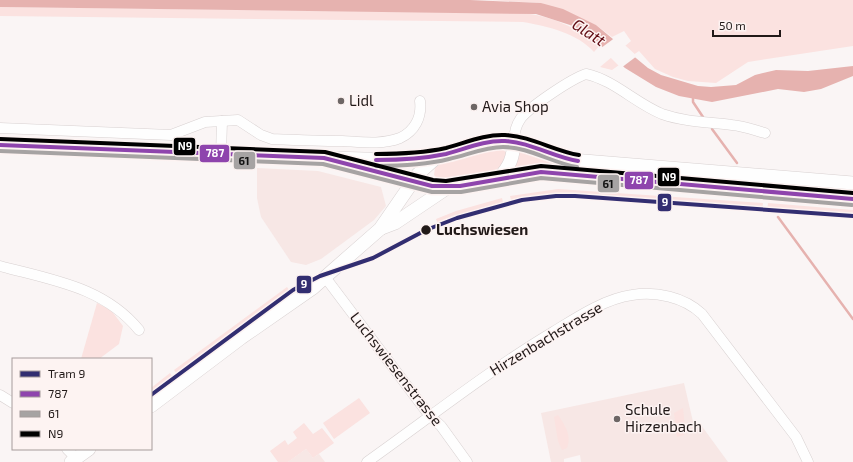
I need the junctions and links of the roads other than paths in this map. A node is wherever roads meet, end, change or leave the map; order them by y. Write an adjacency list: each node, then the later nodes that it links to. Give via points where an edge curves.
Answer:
1 (420, 101): 2 (street, via 420,116 411,130 401,138 376,142 272,139 238,120)
2 (222, 121): 3 (street, via 205,122 171,135); 7 (street)
3 (0, 128)
4 (765, 133): 5 (street, via 745,127 689,121 663,114 603,80 586,74 570,81 526,113 517,125)
5 (514, 142): 9 (main road, via 487,143); 10 (main road, via 512,159); 12 (main road, via 572,160)
6 (0, 145): 7 (main road)
7 (220, 154): 8 (main road)
8 (324, 158): 9 (main road); 11 (main road)
9 (434, 159): 11 (main road); 13 (main road, via 429,174 432,180)
10 (499, 178): 13 (main road, via 471,186); 14 (main road, via 541,172)
11 (414, 181): 13 (main road); 15 (main road)
12 (853, 183)
13 (447, 188): 15 (main road, via 395,223)
14 (853, 199)
15 (380, 229): 17 (main road)
16 (0, 266): 18 (street, via 98,295 129,317)
17 (325, 277): 21 (main road); 22 (street, Luchswiesenstrasse)
18 (139, 330)
19 (0, 395): 20 (street)
20 (12, 402)
21 (152, 405)
22 (429, 415): 25 (street, Hirzenbachstrasse); 26 (street, Luchswiesenstrasse, via 441,426); 27 (street, Hirzenbachstrasse, via 502,364 586,314 616,299 631,295 660,295 690,304 709,321 796,437)
23 (87, 450): 24 (main road)
24 (72, 456)
25 (367, 462)
26 (467, 462)
27 (808, 462)

